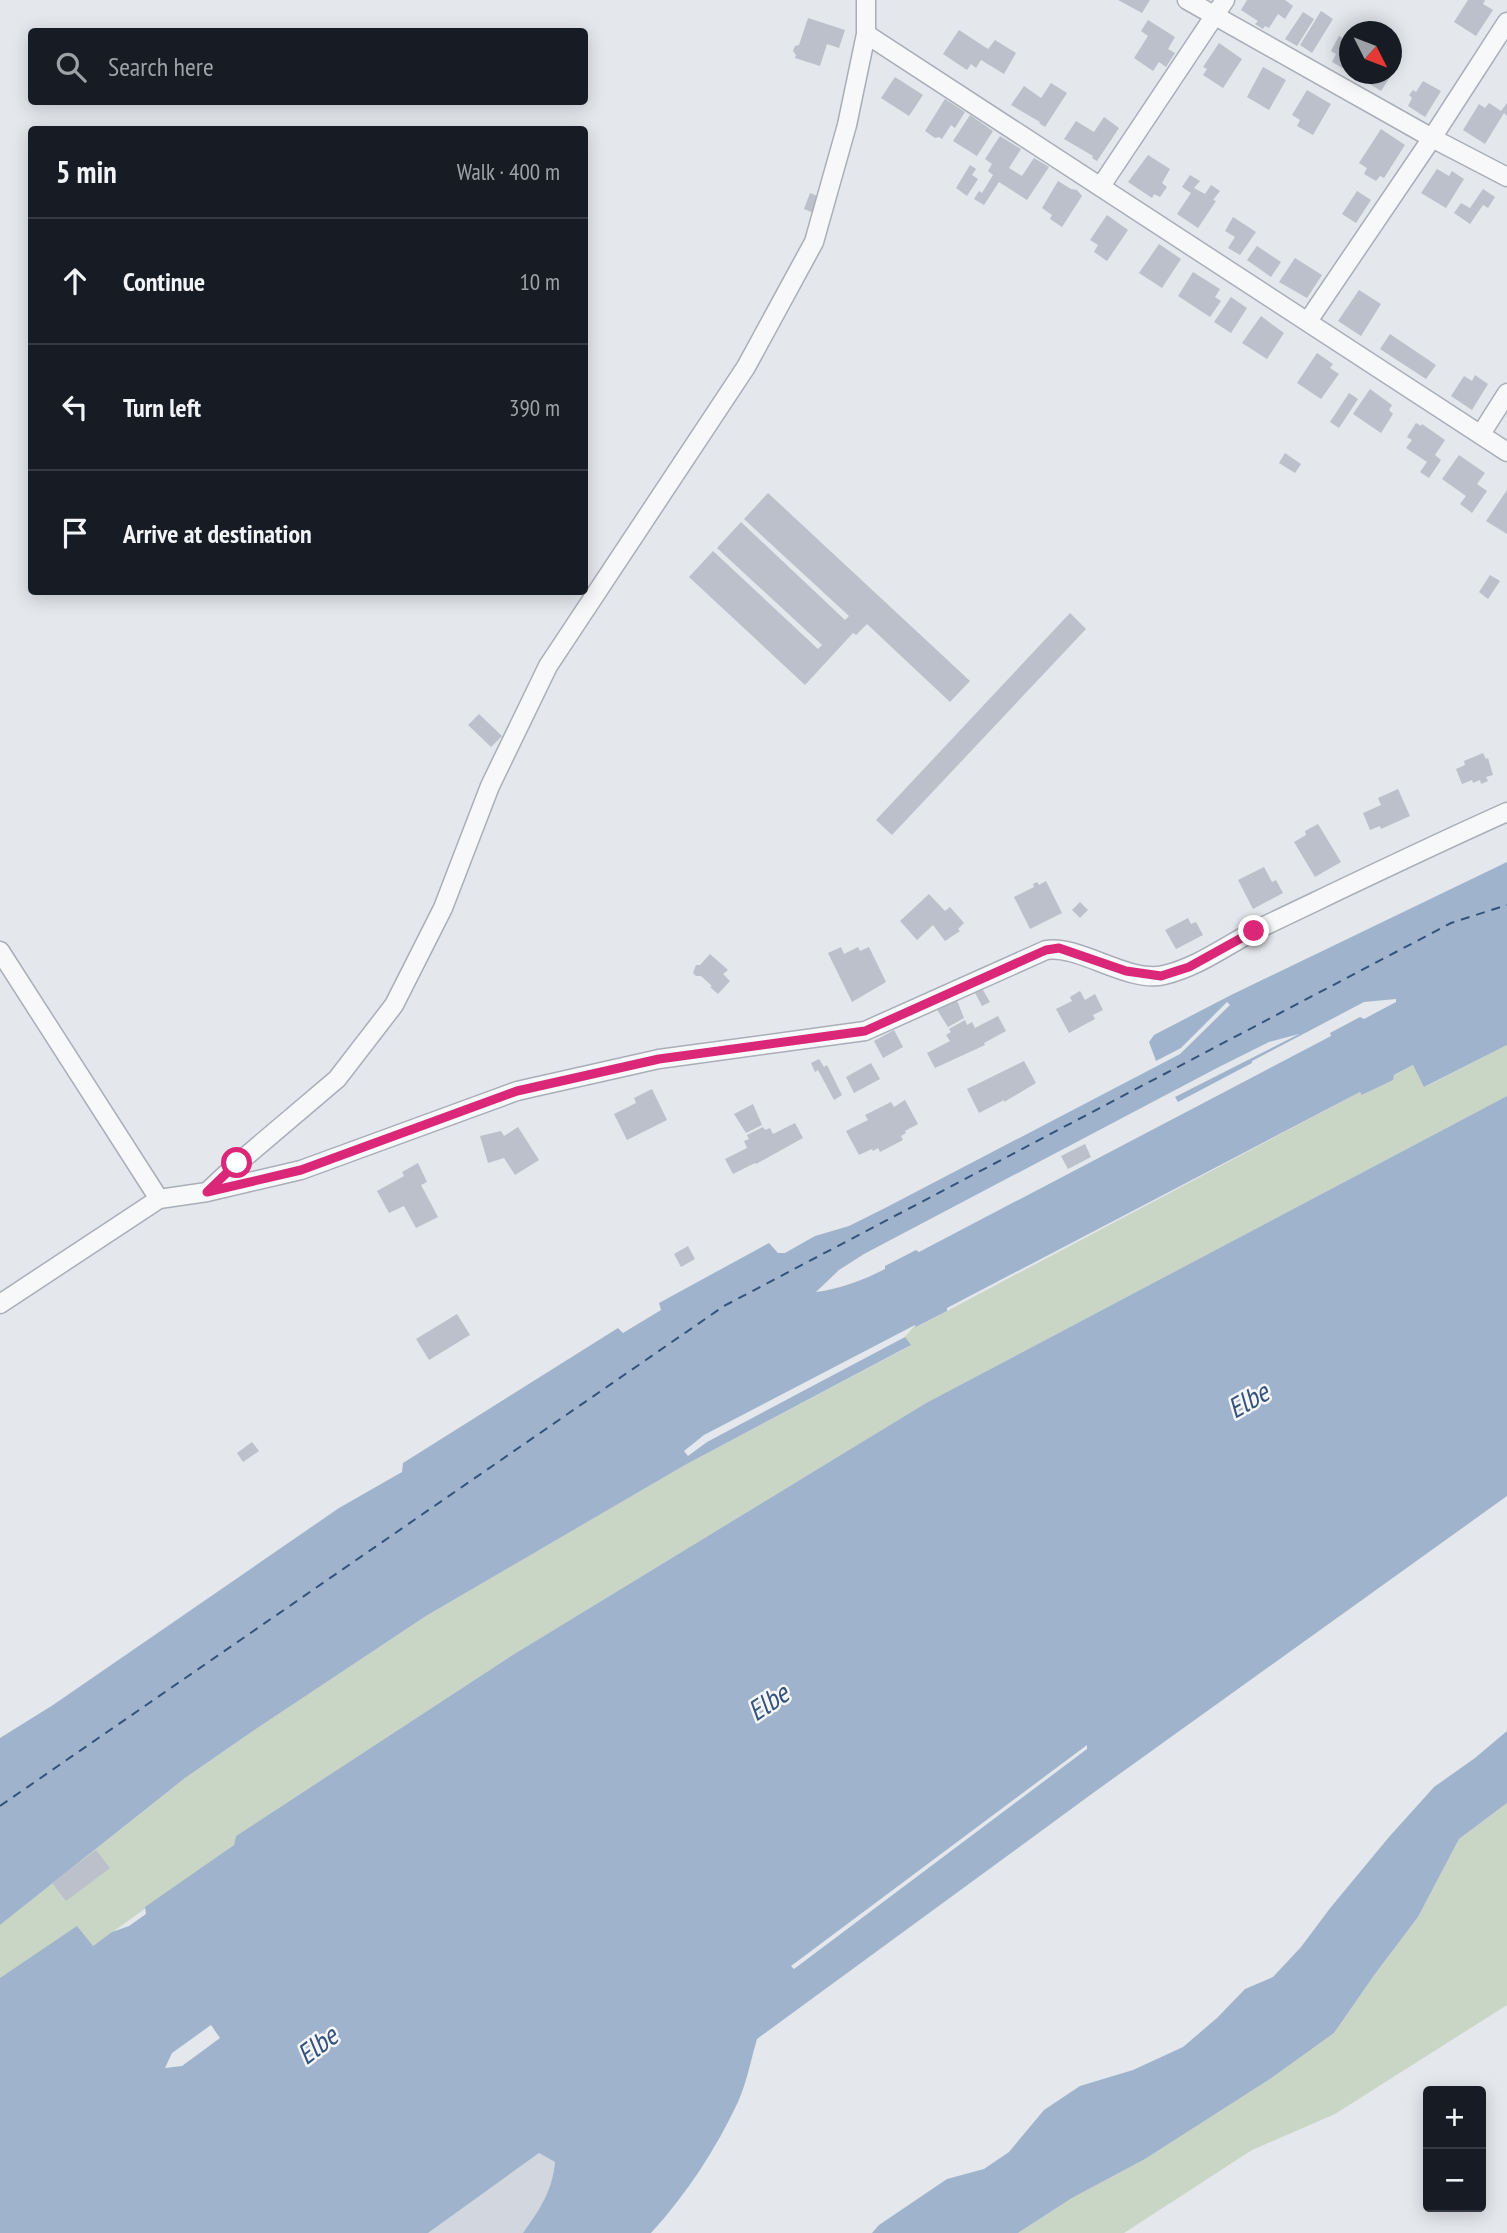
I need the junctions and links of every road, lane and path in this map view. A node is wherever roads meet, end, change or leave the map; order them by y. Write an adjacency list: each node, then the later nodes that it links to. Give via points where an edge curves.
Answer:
1 (866, 0): 6 (street)
2 (1187, 0): 4 (street)
3 (1225, 0): 4 (street)
4 (1215, 16): 7 (street); 9 (street)
5 (1507, 22): 7 (street)
6 (866, 34): 9 (street); 16 (street, via 847,125 814,242 746,367 548,666 490,786 443,908 394,1005 337,1079)
7 (1432, 138): 8 (street); 10 (street)
8 (1507, 177)
9 (1101, 186): 10 (street)
10 (1308, 321): 12 (street)
11 (1507, 393): 12 (street)
12 (1481, 434): 13 (street)
13 (1507, 452)
14 (1507, 812): 16 (street, via 1254,931 1189,967 1161,976 1126,971 1059,948 1046,950 865,1031 659,1059 517,1091 301,1170)
15 (0, 951): 17 (street)
16 (207, 1192): 17 (street)
17 (159, 1199): 18 (street)
18 (0, 1304)

